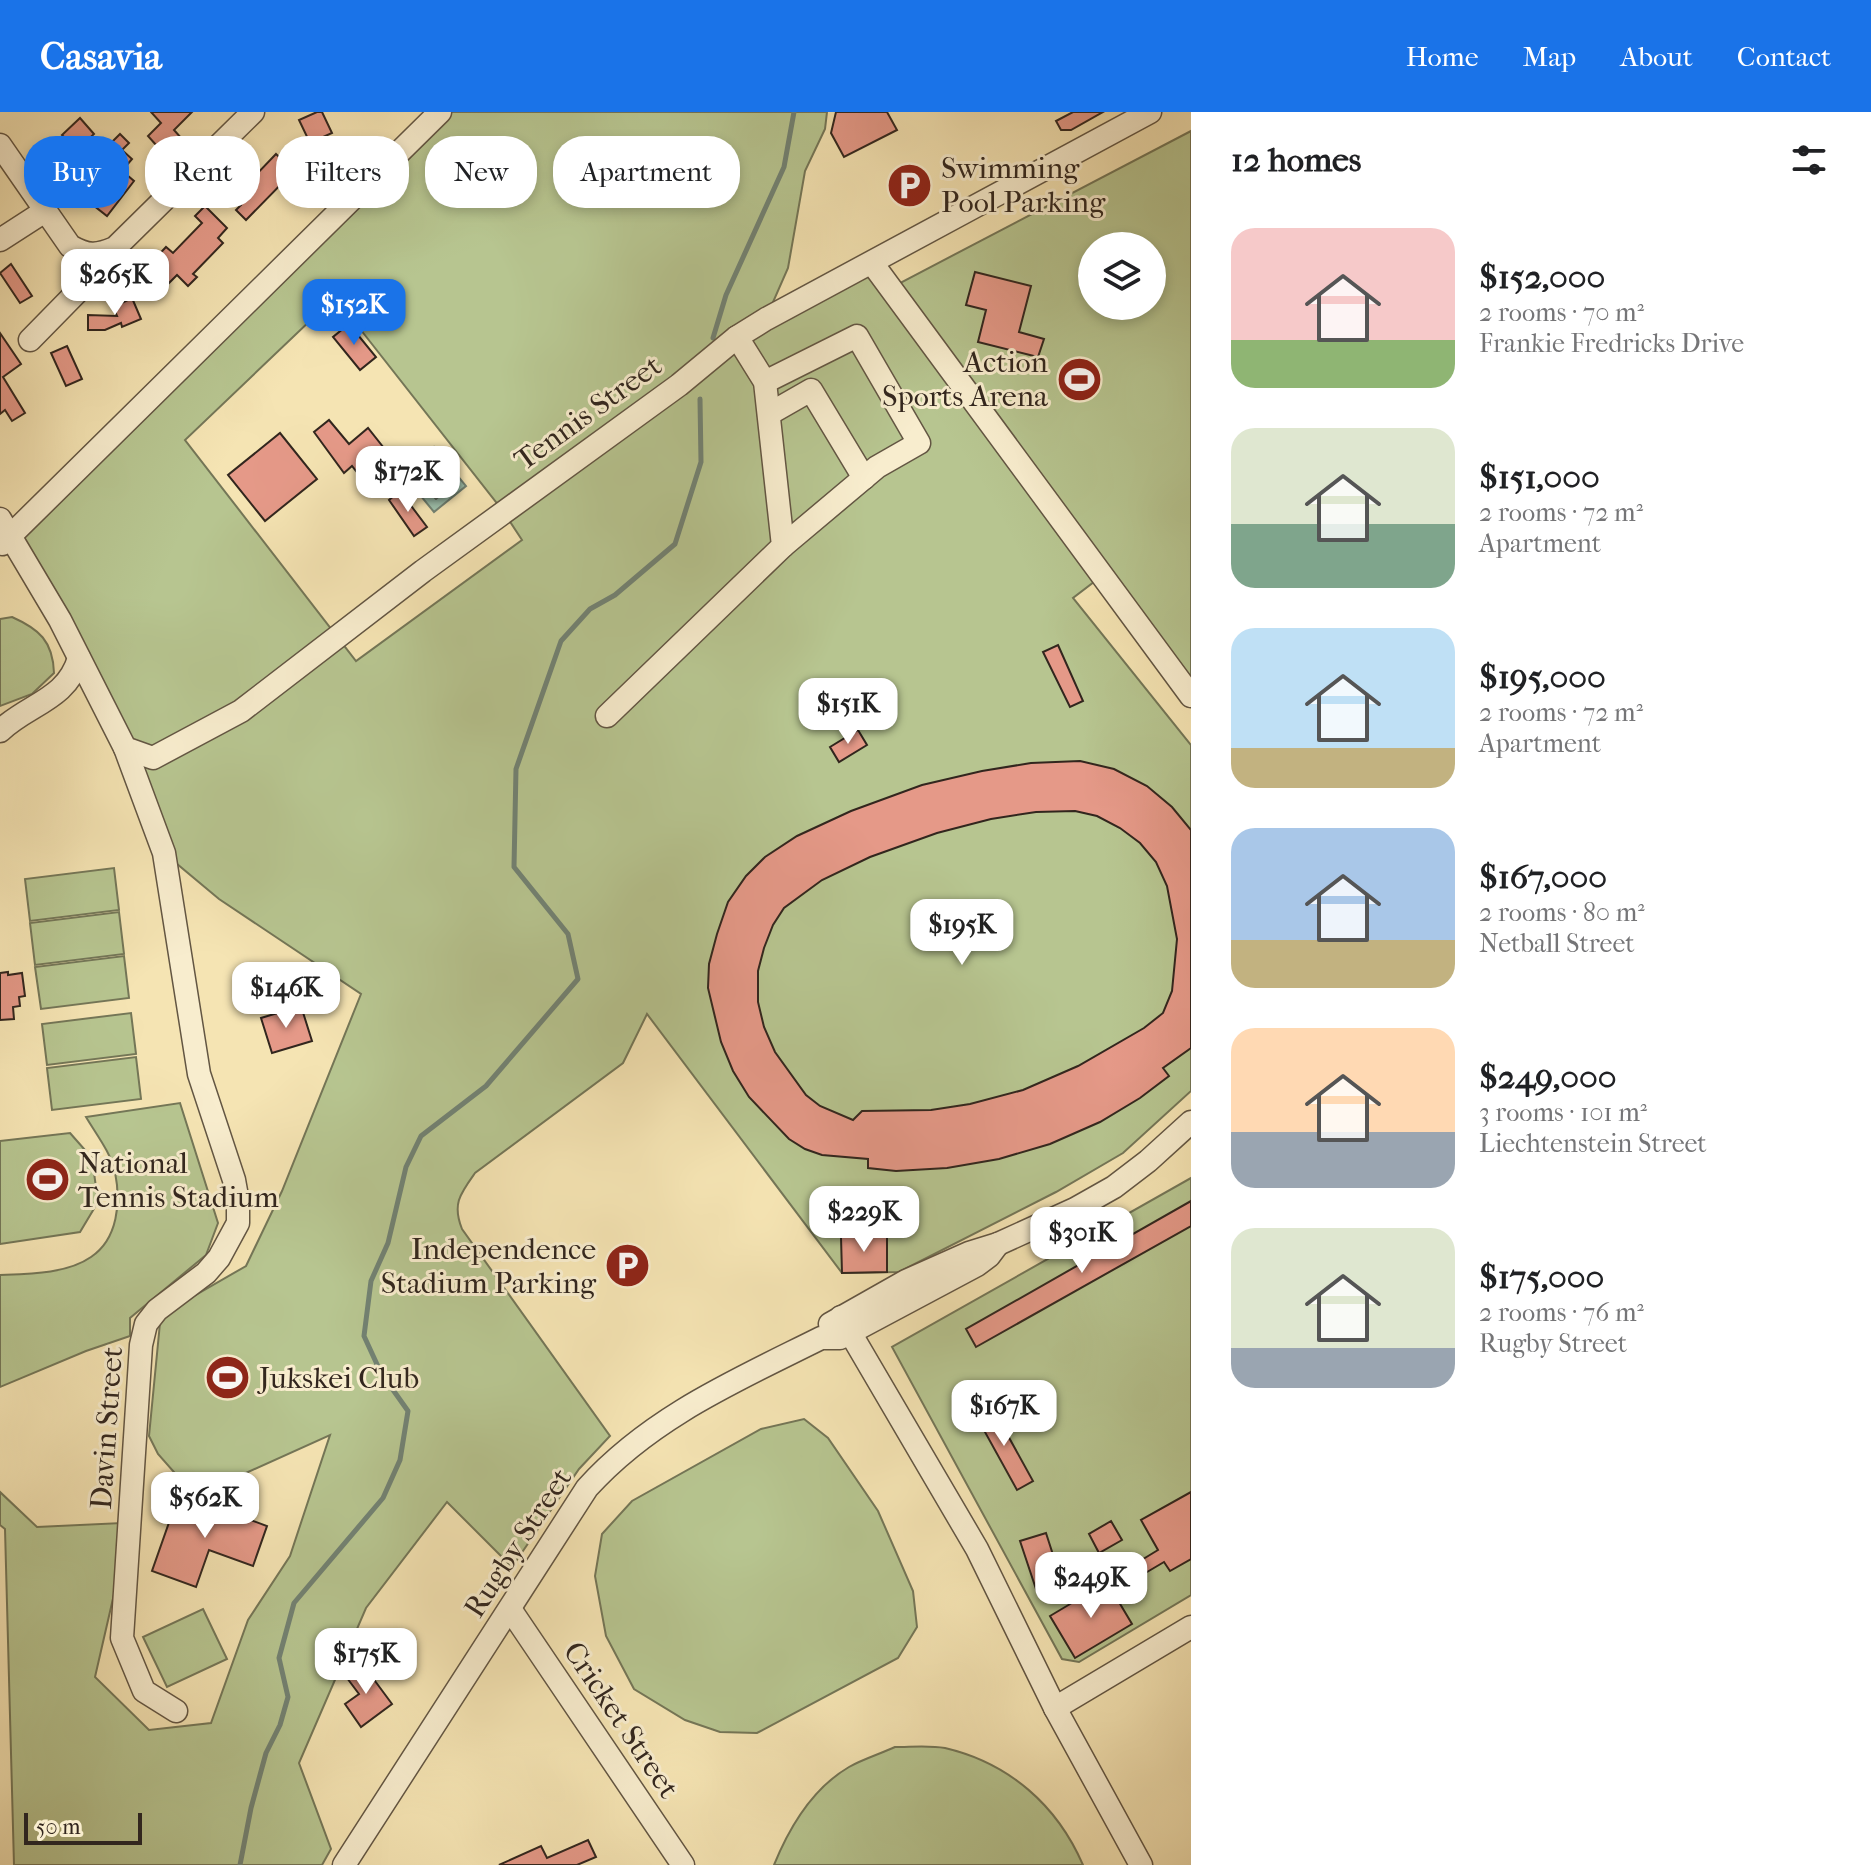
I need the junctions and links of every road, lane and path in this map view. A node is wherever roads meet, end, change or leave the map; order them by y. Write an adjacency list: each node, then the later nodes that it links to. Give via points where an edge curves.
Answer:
1 (440, 112): 14 (street)
2 (1150, 112): 8 (street, Tennis Street)
3 (238, 117): 7 (street, via 115,248)
4 (0, 145): 5 (street)
5 (45, 211): 6 (street); 7 (street, via 70,246)
6 (0, 240)
7 (91, 255): 10 (street, via 82,287)
8 (872, 263): 9 (street, Tennis Street); 17 (street)
9 (737, 337): 11 (street); 20 (street, Tennis Street, via 241,711 153,758)
10 (30, 340)
11 (765, 382): 12 (street); 13 (street, via 857,336 919,443)
12 (769, 414): 13 (street, via 811,390); 15 (street)
13 (864, 478): 15 (street)
14 (3, 533): 16 (street)
15 (783, 546): 18 (street)
16 (79, 658): 19 (street, via 74,675 60,691); 20 (street)
17 (1191, 696)
18 (607, 716)
19 (0, 731)
20 (125, 748): 26 (street, Davin Street, via 164,853 199,1074 238,1202 238,1223 219,1258 157,1310 146,1324 141,1345 122,1638 144,1691)
21 (1191, 1122): 22 (street, Rugby Street, via 1114,1187 998,1244 906,1281)
22 (837, 1330): 23 (street, Rugby Street, via 711,1393 612,1460 587,1488); 25 (street, via 988,1593 1003,1607)
23 (510, 1609): 27 (street, Rugby Street); 28 (street, Cricket Street)
24 (1191, 1627): 25 (street)
25 (1055, 1708): 29 (street)
26 (176, 1711)
27 (344, 1865)
28 (683, 1865)
29 (1141, 1865)

